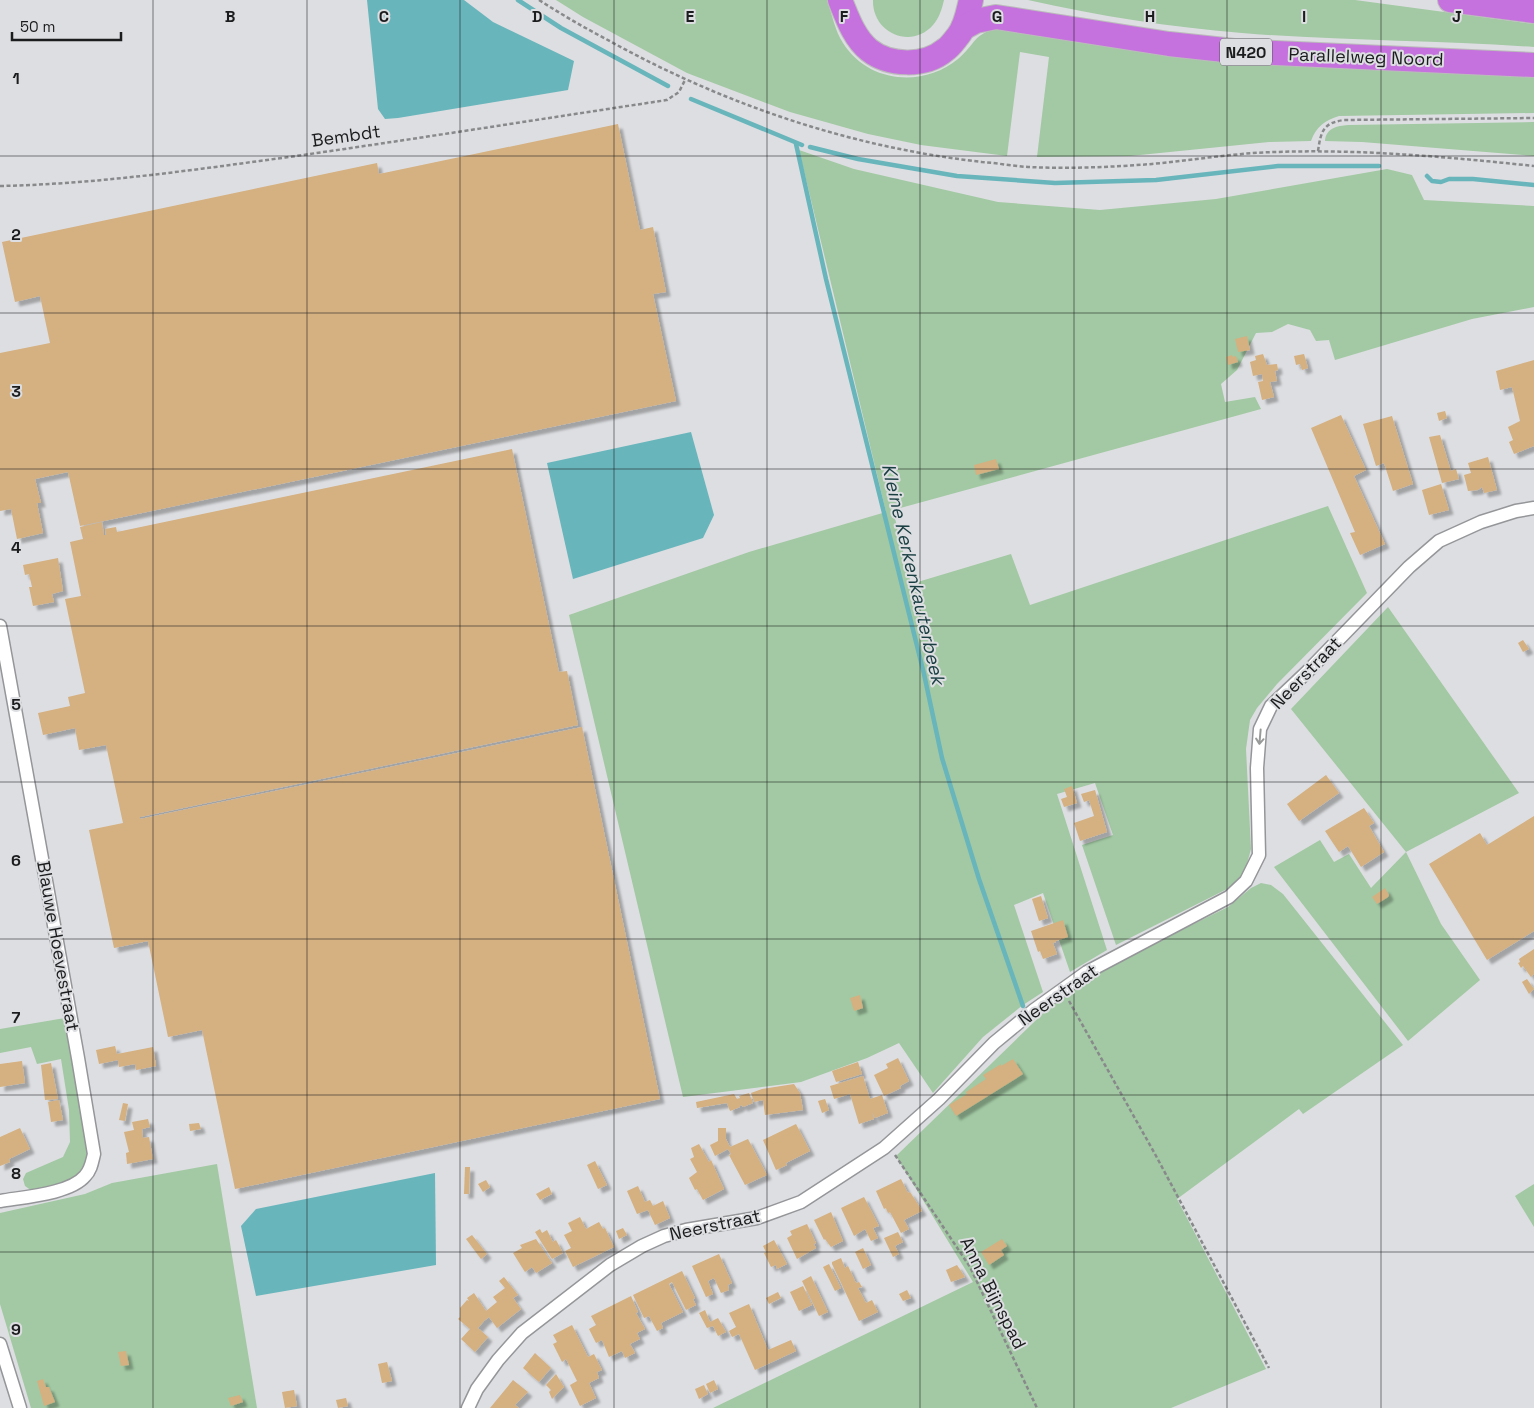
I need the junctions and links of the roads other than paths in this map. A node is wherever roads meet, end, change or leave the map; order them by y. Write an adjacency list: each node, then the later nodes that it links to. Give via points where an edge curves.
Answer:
1 (971, 0): 6 (highway)
2 (999, 0): 7 (highway, Parallelweg Noord / N420, via 1096,22 1238,40)
3 (1450, 0): 5 (highway)
4 (845, 5): 6 (highway, via 858,40 887,60 908,63 928,59 945,51)
5 (1534, 11)
6 (963, 28): 8 (highway, Parallelweg Noord / N420, via 976,21 996,17 1234,51)
7 (1534, 53)
8 (1534, 66)
9 (1534, 508): 14 (street, Neerstraat, one-way to 14, via 1481,522 1439,541 1271,706 1260,729 1257,768 1259,855 1246,881 1229,897 1087,972 1062,989 994,1042 939,1099 884,1148 801,1202 757,1218 664,1236 610,1265 522,1333 477,1389)
10 (0, 626): 11 (street, Blauwe Hoevestraat, via 94,1154 85,1177 71,1185)
11 (0, 1201)
12 (0, 1344): 13 (street)
13 (20, 1408)
14 (468, 1408)

